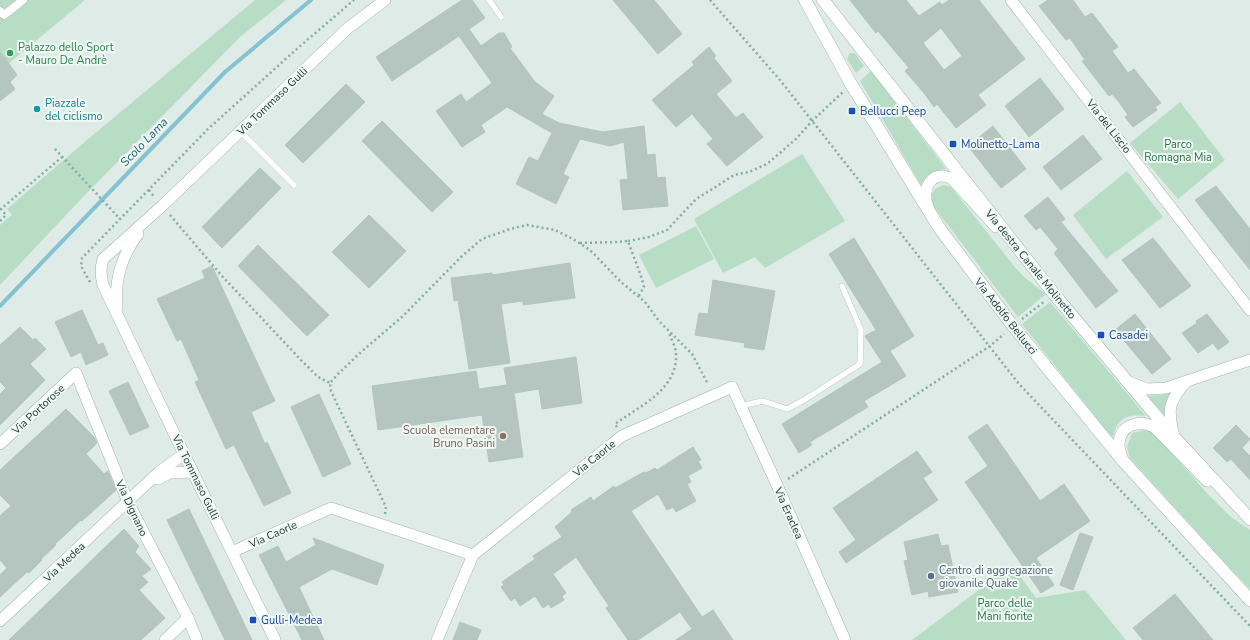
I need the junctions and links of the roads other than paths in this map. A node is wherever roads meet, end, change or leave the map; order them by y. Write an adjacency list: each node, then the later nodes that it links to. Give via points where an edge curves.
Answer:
1 (23, 0): 7 (street, via 4,15)
2 (385, 0): 9 (street, Via Tommaso Gulli, via 348,28)
3 (489, 0): 8 (lane)
4 (805, 0): 12 (street, Via Adolfo Bellucci, via 851,84)
5 (823, 0): 13 (street, Via destra Canale Molinetto)
6 (1011, 0): 15 (street, Via del Liscio)
7 (0, 11)
8 (501, 17)
9 (240, 131): 10 (lane); 11 (street, Via Tommaso Gulli)
10 (294, 185)
11 (159, 202): 16 (street, Via Tommaso Gulli, via 124,259 117,283); 16 (street, Via Tommaso Gulli, via 103,259 100,274)
12 (934, 219): 13 (street, via 926,202 926,188 934,179 948,177); 26 (street, Via Adolfo Bellucci, via 1013,326)
13 (1019, 250): 19 (street, Via destra Canale Molinetto)
14 (842, 286): 22 (lane, via 861,330 860,364 787,408 763,401)
15 (1250, 310)
16 (118, 314): 25 (street, Via Tommaso Gulli)
17 (1250, 360): 20 (street)
18 (76, 373): 24 (street, Via Portorose); 28 (street, Via Dignano)
19 (1126, 381): 20 (street, via 1153,390); 23 (street, Via destra Canale Molinetto)
20 (1186, 382): 23 (street, via 1172,401 1169,416)
21 (732, 388): 22 (street, Via Eraclea); 31 (street, Via Caorle, via 622,436)
22 (740, 406): 39 (street, Via Eraclea)
23 (1174, 437): 29 (street, Via destra Canale Molinetto)
24 (0, 444)
25 (184, 454): 27 (street, Via Tommaso Gulli); 28 (street, Via Medea, via 160,472)
26 (1124, 462): 29 (street, via 1119,449 1120,435 1124,430 1134,424 1154,427 1232,506); 32 (street, Via Adolfo Bellucci)
27 (193, 472): 28 (street, Via Medea, via 165,474); 30 (street, Via Tommaso Gulli)
28 (132, 499): 33 (street, Via Dignano); 34 (street, Via Medea)
29 (1250, 519)
30 (232, 552): 31 (street, Via Caorle, via 331,508); 37 (street, Via Tommaso Gulli)
31 (473, 555): 38 (street, Via Caorle)
32 (1250, 600)
33 (188, 618): 35 (street); 36 (street, Via Dignano)
34 (0, 621)
35 (165, 640)
36 (197, 640)
37 (275, 640)
38 (437, 640)
39 (845, 640)

